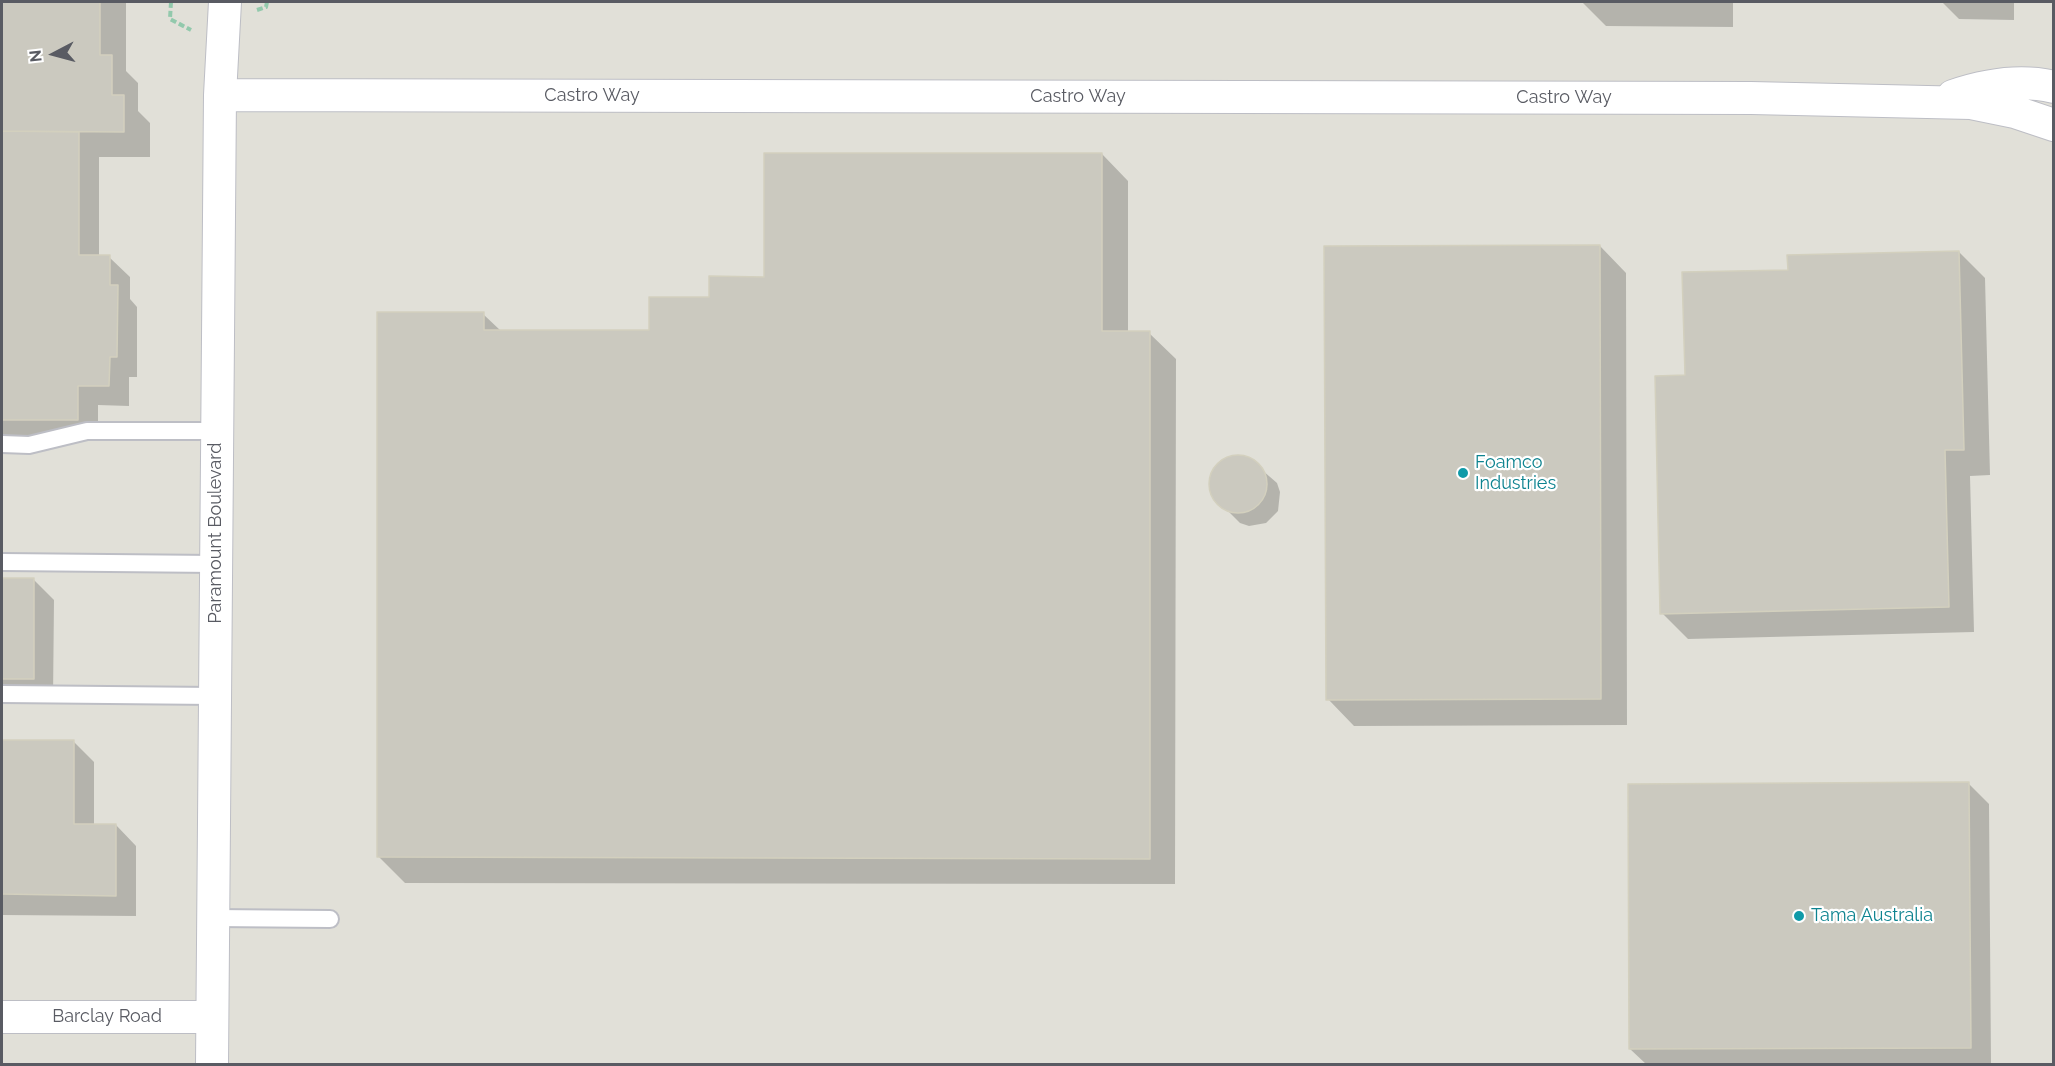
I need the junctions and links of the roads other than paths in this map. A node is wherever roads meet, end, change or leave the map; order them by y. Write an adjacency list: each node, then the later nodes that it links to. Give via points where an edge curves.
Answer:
1 (225, 2): 3 (street, Paramount Boulevard)
2 (2054, 87): 4 (street, Castro Way, via 2010,83 1977,88)
3 (220, 95): 4 (street, Castro Way, via 1751,98); 6 (street, Paramount Boulevard)
4 (1936, 102): 5 (street, Castro Way, via 1971,103)
5 (2054, 126)
6 (217, 431): 7 (lane, via 87,431 29,445); 9 (street, Paramount Boulevard)
7 (2, 444)
8 (2, 562): 9 (lane)
9 (216, 564): 11 (street, Paramount Boulevard)
10 (2, 694): 11 (lane)
11 (215, 696): 12 (street, Paramount Boulevard)
12 (213, 918): 13 (lane); 15 (street, Paramount Boulevard)
13 (330, 919)
14 (2, 1017): 15 (street, Barclay Road)
15 (212, 1017): 16 (street, Paramount Boulevard)
16 (212, 1065)

